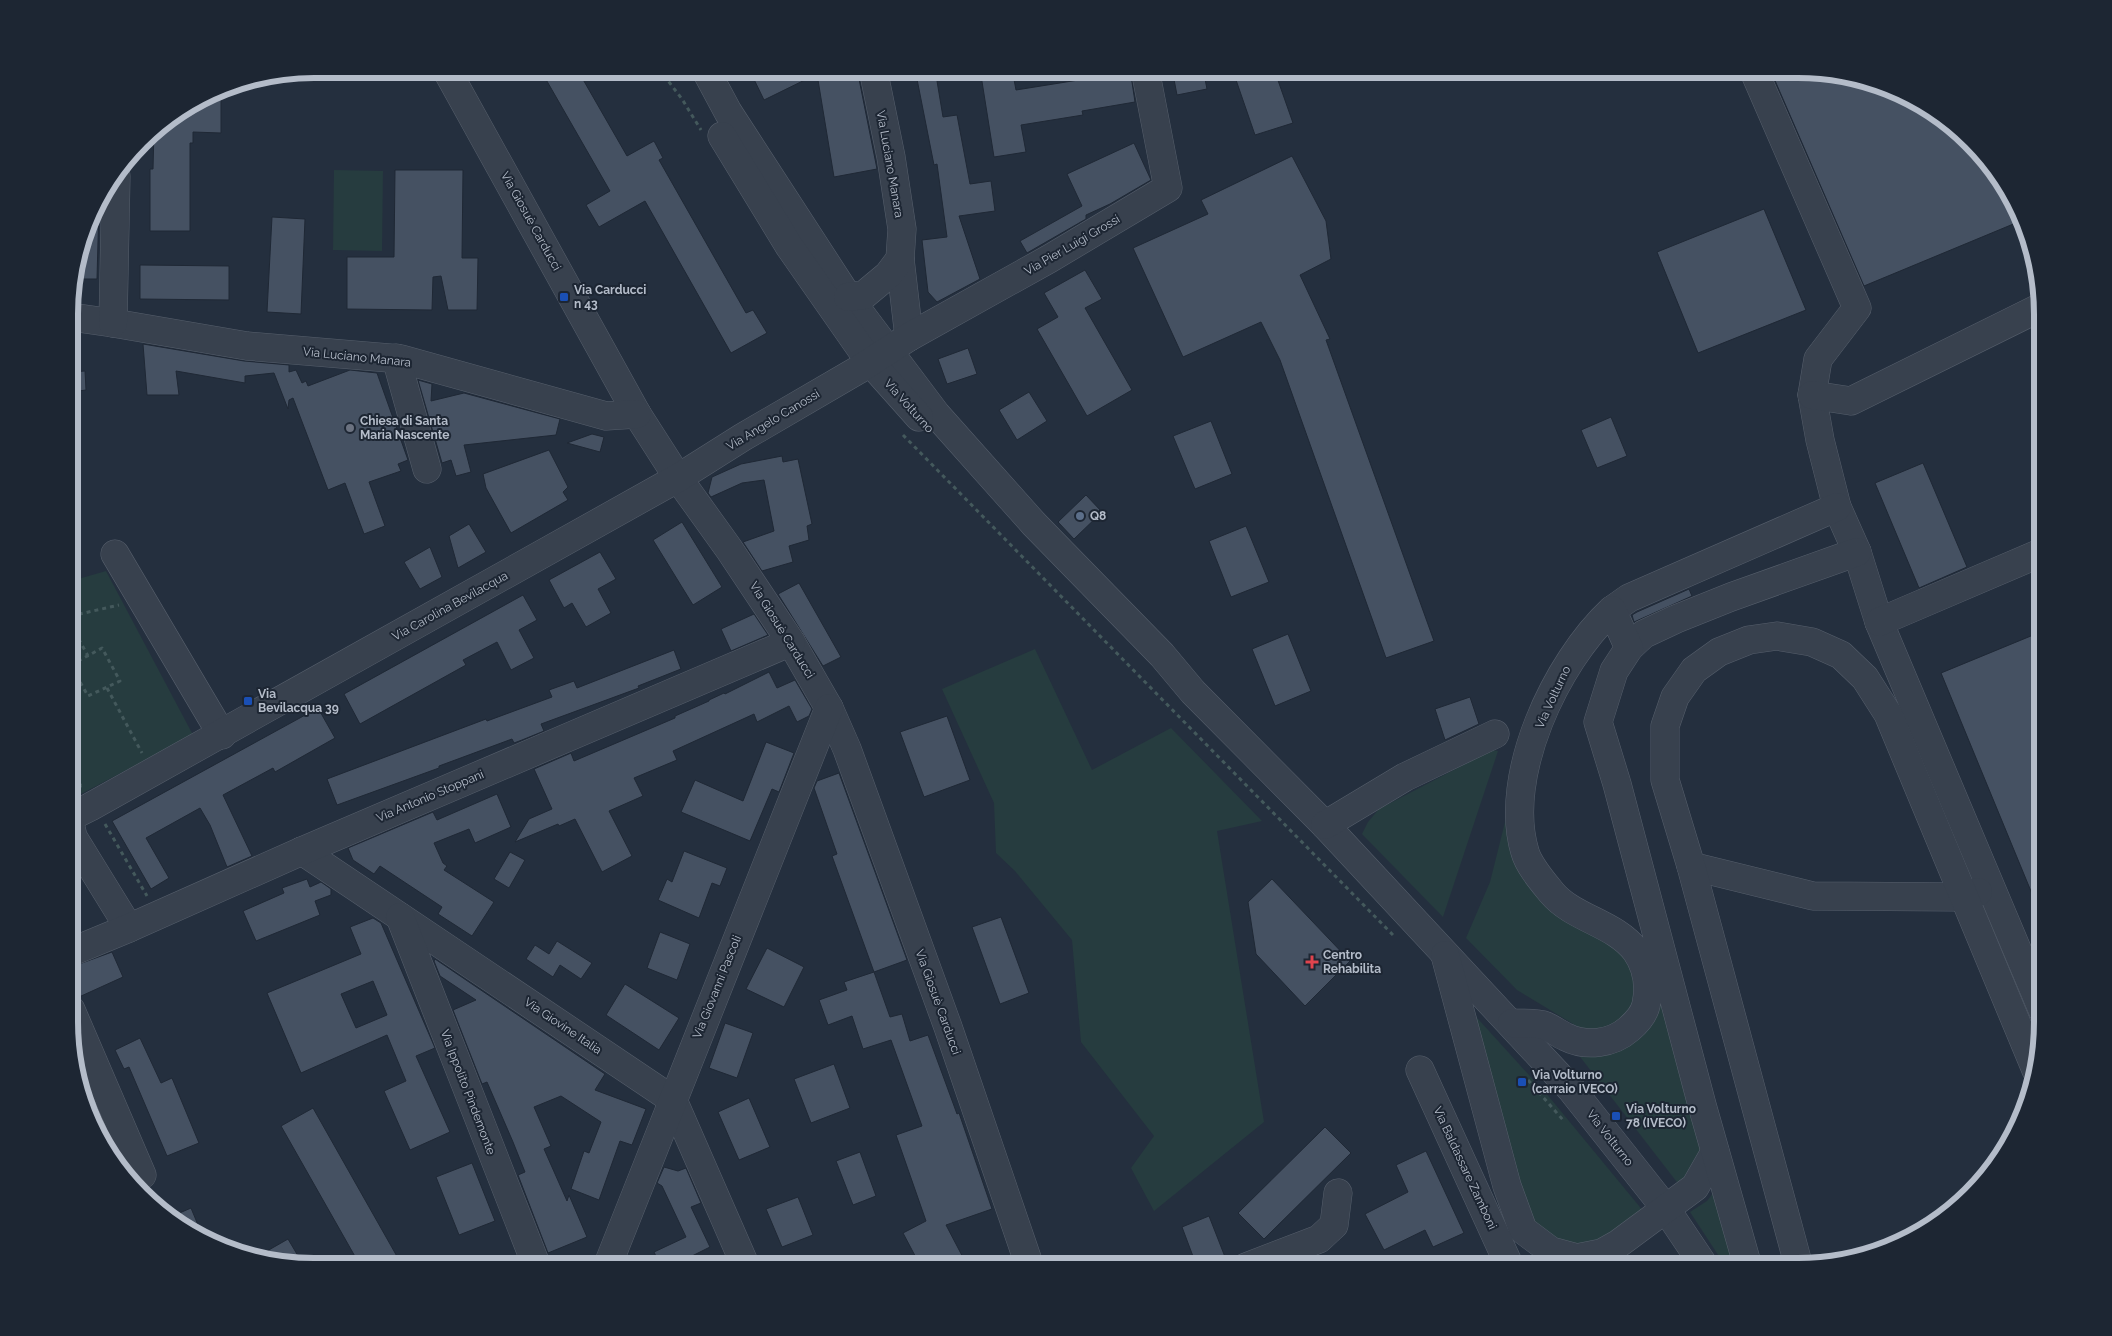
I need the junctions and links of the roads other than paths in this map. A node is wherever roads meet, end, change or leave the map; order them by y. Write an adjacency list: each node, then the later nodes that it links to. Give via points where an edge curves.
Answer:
1 (451, 78): 16 (street, Via Giosuè Carducci)
2 (691, 78): 13 (street, Via Volturno, via 712,120 789,246)
3 (710, 78): 9 (street, Via Volturno, via 728,112)
4 (875, 78): 8 (street, Via Luciano Manara, via 902,229)
5 (1147, 78): 13 (street, Via Pier Luigi Grossi, via 1168,188)
6 (1758, 78): 15 (street, via 1857,308 1818,359)
7 (116, 184): 12 (street)
8 (900, 259): 9 (street, via 888,276 864,295); 13 (street, Via Luciano Manara)
9 (848, 297): 13 (street, Via Volturno)
10 (2034, 310): 15 (street, via 1851,401)
11 (78, 318): 12 (street, Via Luciano Manara)
12 (113, 323): 14 (street, Via Luciano Manara, via 247,346)
13 (890, 350): 18 (street, Via Angelo Canossi); 31 (street, Via Volturno, via 1025,536 1154,667 1193,692)
14 (396, 358): 16 (street, Via Luciano Manara, via 606,416); 17 (street)
15 (1812, 395): 19 (street)
16 (637, 414): 18 (street, Via Giosuè Carducci)
17 (427, 469)
18 (678, 478): 25 (street, Via Giosuè Carducci, via 730,549); 28 (street, Via Carolina Bevilacqua)
19 (1838, 507): 20 (street); 23 (street, Via Volturno, via 1629,598)
20 (1857, 552): 24 (street); 26 (street, via 1676,619 1644,634)
21 (115, 554): 28 (street)
22 (2034, 556): 24 (street)
23 (1612, 610): 26 (street); 42 (street, Via Volturno, via 1595,625 1563,670 1545,709 1520,791 1519,820 1525,854 1554,895 1620,936 1636,951 1649,987 1645,1008 1637,1022 1608,1042 1592,1043 1567,1038 1545,1025)
24 (1879, 622): 35 (street)
25 (791, 642): 27 (street, Via Giosuè Carducci); 33 (street, Via Antonio Stoppani)
26 (1629, 648): 47 (street, via 1614,671 1598,722)
27 (829, 708): 46 (street, Via Giovanni Pascoli); 51 (street, Via Giosuè Carducci, via 860,786)
28 (222, 734): 30 (street, Via Carolina Bevilacqua)
29 (1495, 734): 31 (street, via 1405,777)
30 (82, 801)
31 (1324, 825): 40 (street, Via Volturno)
32 (78, 845): 38 (street)
33 (302, 851): 37 (street, Via Giovine Italia); 38 (street, Via Antonio Stoppani)
34 (1691, 866): 36 (street, via 1812,896); 36 (street, via 1665,780 1665,726 1675,697 1694,670 1719,652 1749,640 1777,636 1812,642 1841,655 1865,678 1888,714); 61 (street)
35 (1991, 887): 36 (street); 41 (street)
36 (1962, 897): 44 (street)
37 (400, 917): 46 (street, Via Giovine Italia); 52 (street, Via Ippolito Pindemonte)
38 (129, 928): 39 (street, Via Antonio Stoppani)
39 (78, 949)
40 (1444, 951): 42 (street, Via Volturno); 50 (street, via 1507,1186 1523,1230 1552,1252 1577,1258 1601,1257)
41 (2034, 989)
42 (1512, 1023): 50 (street, Via Volturno, via 1572,1089)
43 (78, 1026): 48 (street)
44 (2031, 1059)
45 (1420, 1070): 58 (street, Via Baldassare Zamboni)
46 (673, 1100): 53 (street, Via Giovanni Pascoli); 54 (street)
47 (1715, 1152): 50 (street, via 1695,1187); 60 (street)
48 (142, 1174)
49 (1338, 1193): 57 (street, via 1334,1225 1319,1238)
50 (1666, 1209): 59 (street, Via Volturno)
51 (1021, 1238): 55 (street, Via Giosuè Carducci); 56 (street, Via Giosuè Carducci)
52 (533, 1258)
53 (611, 1258)
54 (742, 1258)
55 (1020, 1258)
56 (1027, 1258)
57 (1269, 1258)
58 (1506, 1258)
59 (1699, 1258)
60 (1746, 1258)
61 (1797, 1258)

